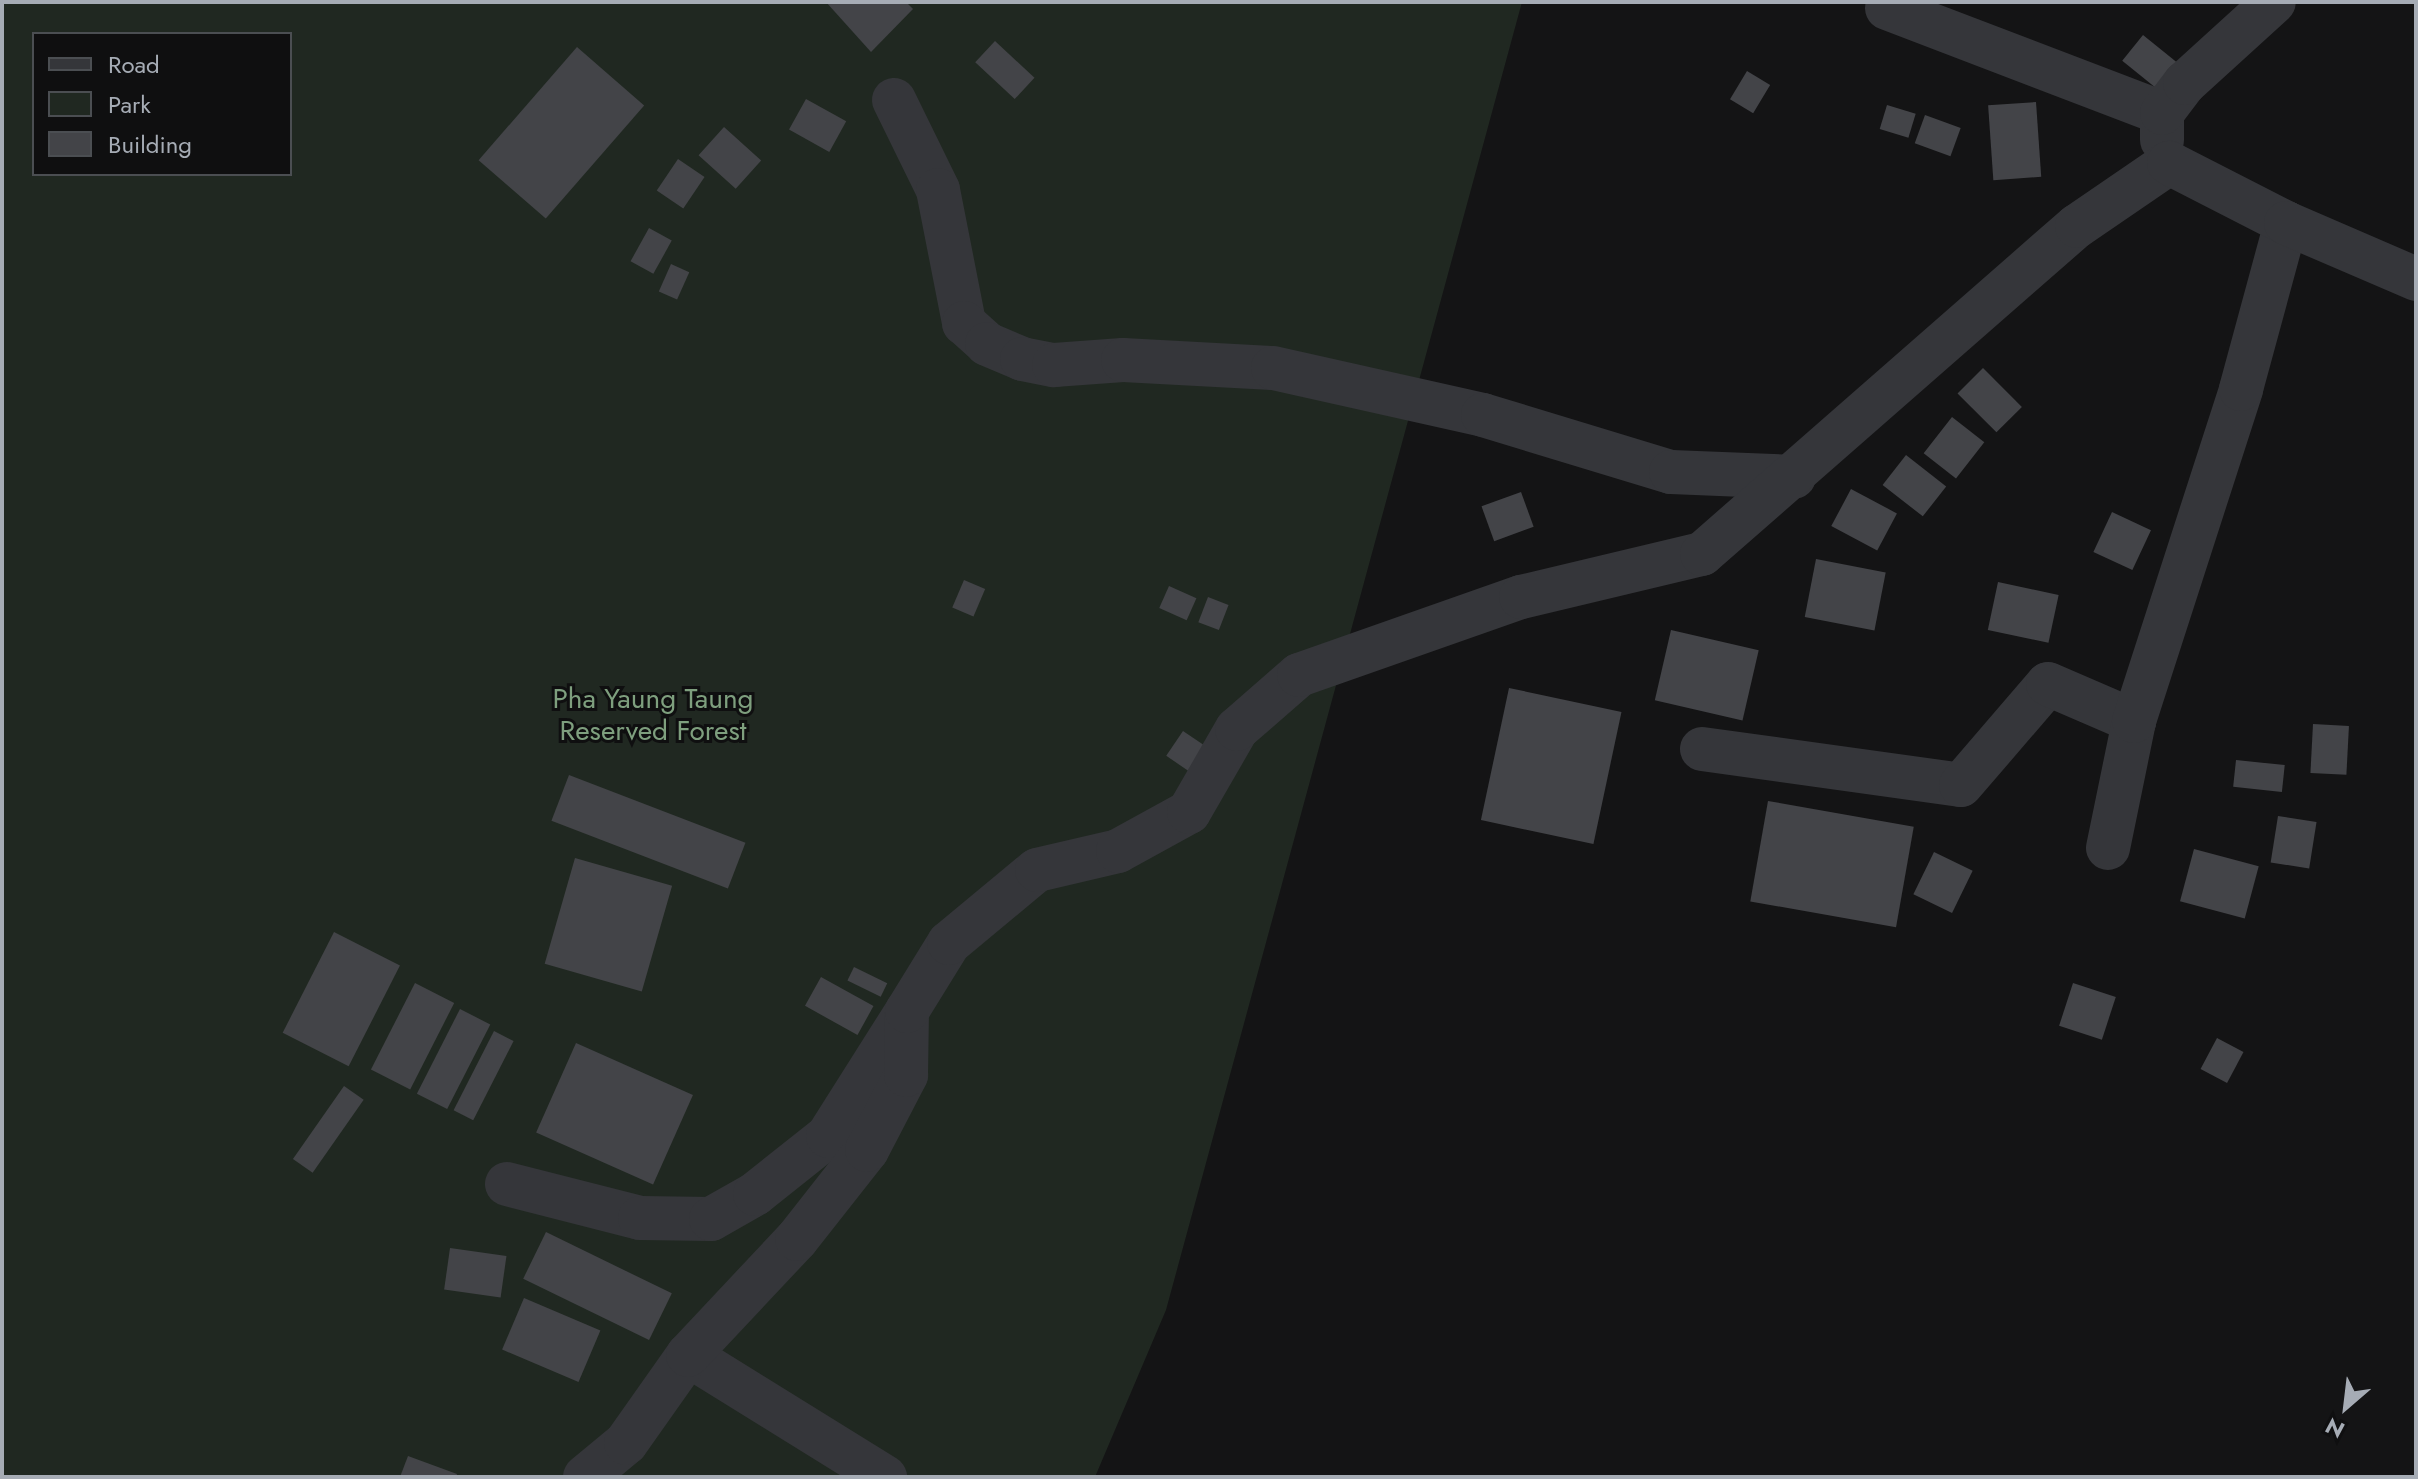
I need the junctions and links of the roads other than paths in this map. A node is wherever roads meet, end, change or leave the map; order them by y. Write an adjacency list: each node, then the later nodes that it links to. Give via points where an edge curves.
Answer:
1 (2274, 2): 4 (street, via 2185,83)
2 (1887, 8): 4 (street)
3 (894, 100): 8 (street, via 938,190 964,323 987,344 1022,359 1054,365 1123,360 1273,368 1483,415 1671,472)
4 (2162, 113): 5 (street, via 2161,135)
5 (2169, 163): 6 (street); 8 (street, via 2077,226)
6 (2286, 223): 7 (street); 9 (street, via 2241,389)
7 (2416, 279)
8 (1794, 477): 12 (street, via 1702,554 1521,597 1299,675 1237,729 1189,812 1118,851 1037,870 949,943)
9 (2134, 721): 10 (street, via 2048,684 1961,785); 11 (street)
10 (1702, 749)
11 (2108, 848)
12 (907, 1011): 13 (street, via 828,1136 755,1194 711,1219 640,1218); 14 (street, via 906,1075 867,1150 797,1239)
13 (507, 1184)
14 (688, 1355): 15 (street, via 626,1443); 16 (street)
15 (585, 1477)
16 (885, 1477)

